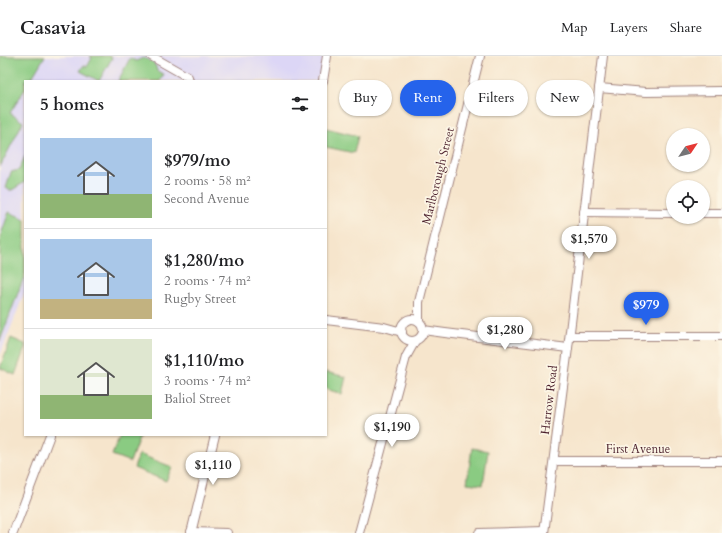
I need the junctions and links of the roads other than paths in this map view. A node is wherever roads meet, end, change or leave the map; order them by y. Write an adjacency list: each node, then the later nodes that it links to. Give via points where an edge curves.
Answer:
1 (151, 56): 5 (street)
2 (327, 56): 7 (street)
3 (480, 56): 15 (street, Marlborough Street)
4 (603, 56): 8 (street, Harrow Road)
5 (161, 58): 6 (street)
6 (189, 80)
7 (323, 80)
8 (599, 88): 9 (street, via 646,92); 10 (street, Harrow Road)
9 (722, 91)
10 (584, 212): 11 (street); 18 (street, Harrow Road)
11 (666, 213)
12 (710, 213): 13 (street)
13 (722, 213)
14 (327, 320): 16 (street, via 384,327)
15 (415, 320): 16 (street, via 408,320); 17 (street, via 422,326)
16 (403, 332): 20 (street, via 407,340); 22 (street)
17 (423, 333): 20 (street); 21 (street)
18 (570, 336): 19 (street); 21 (street, Harrow Road)
19 (722, 336)
20 (415, 341): 22 (street)
21 (568, 348): 25 (street, Harrow Road)
22 (406, 357): 31 (street)
23 (50, 436): 28 (street)
24 (215, 436): 29 (street)
25 (554, 461): 26 (street, First Avenue); 27 (street, Harrow Road)
26 (722, 461)
27 (544, 532): 32 (street)
28 (12, 533)
29 (191, 533): 30 (street)
30 (226, 533)
31 (359, 533)
32 (479, 533)

